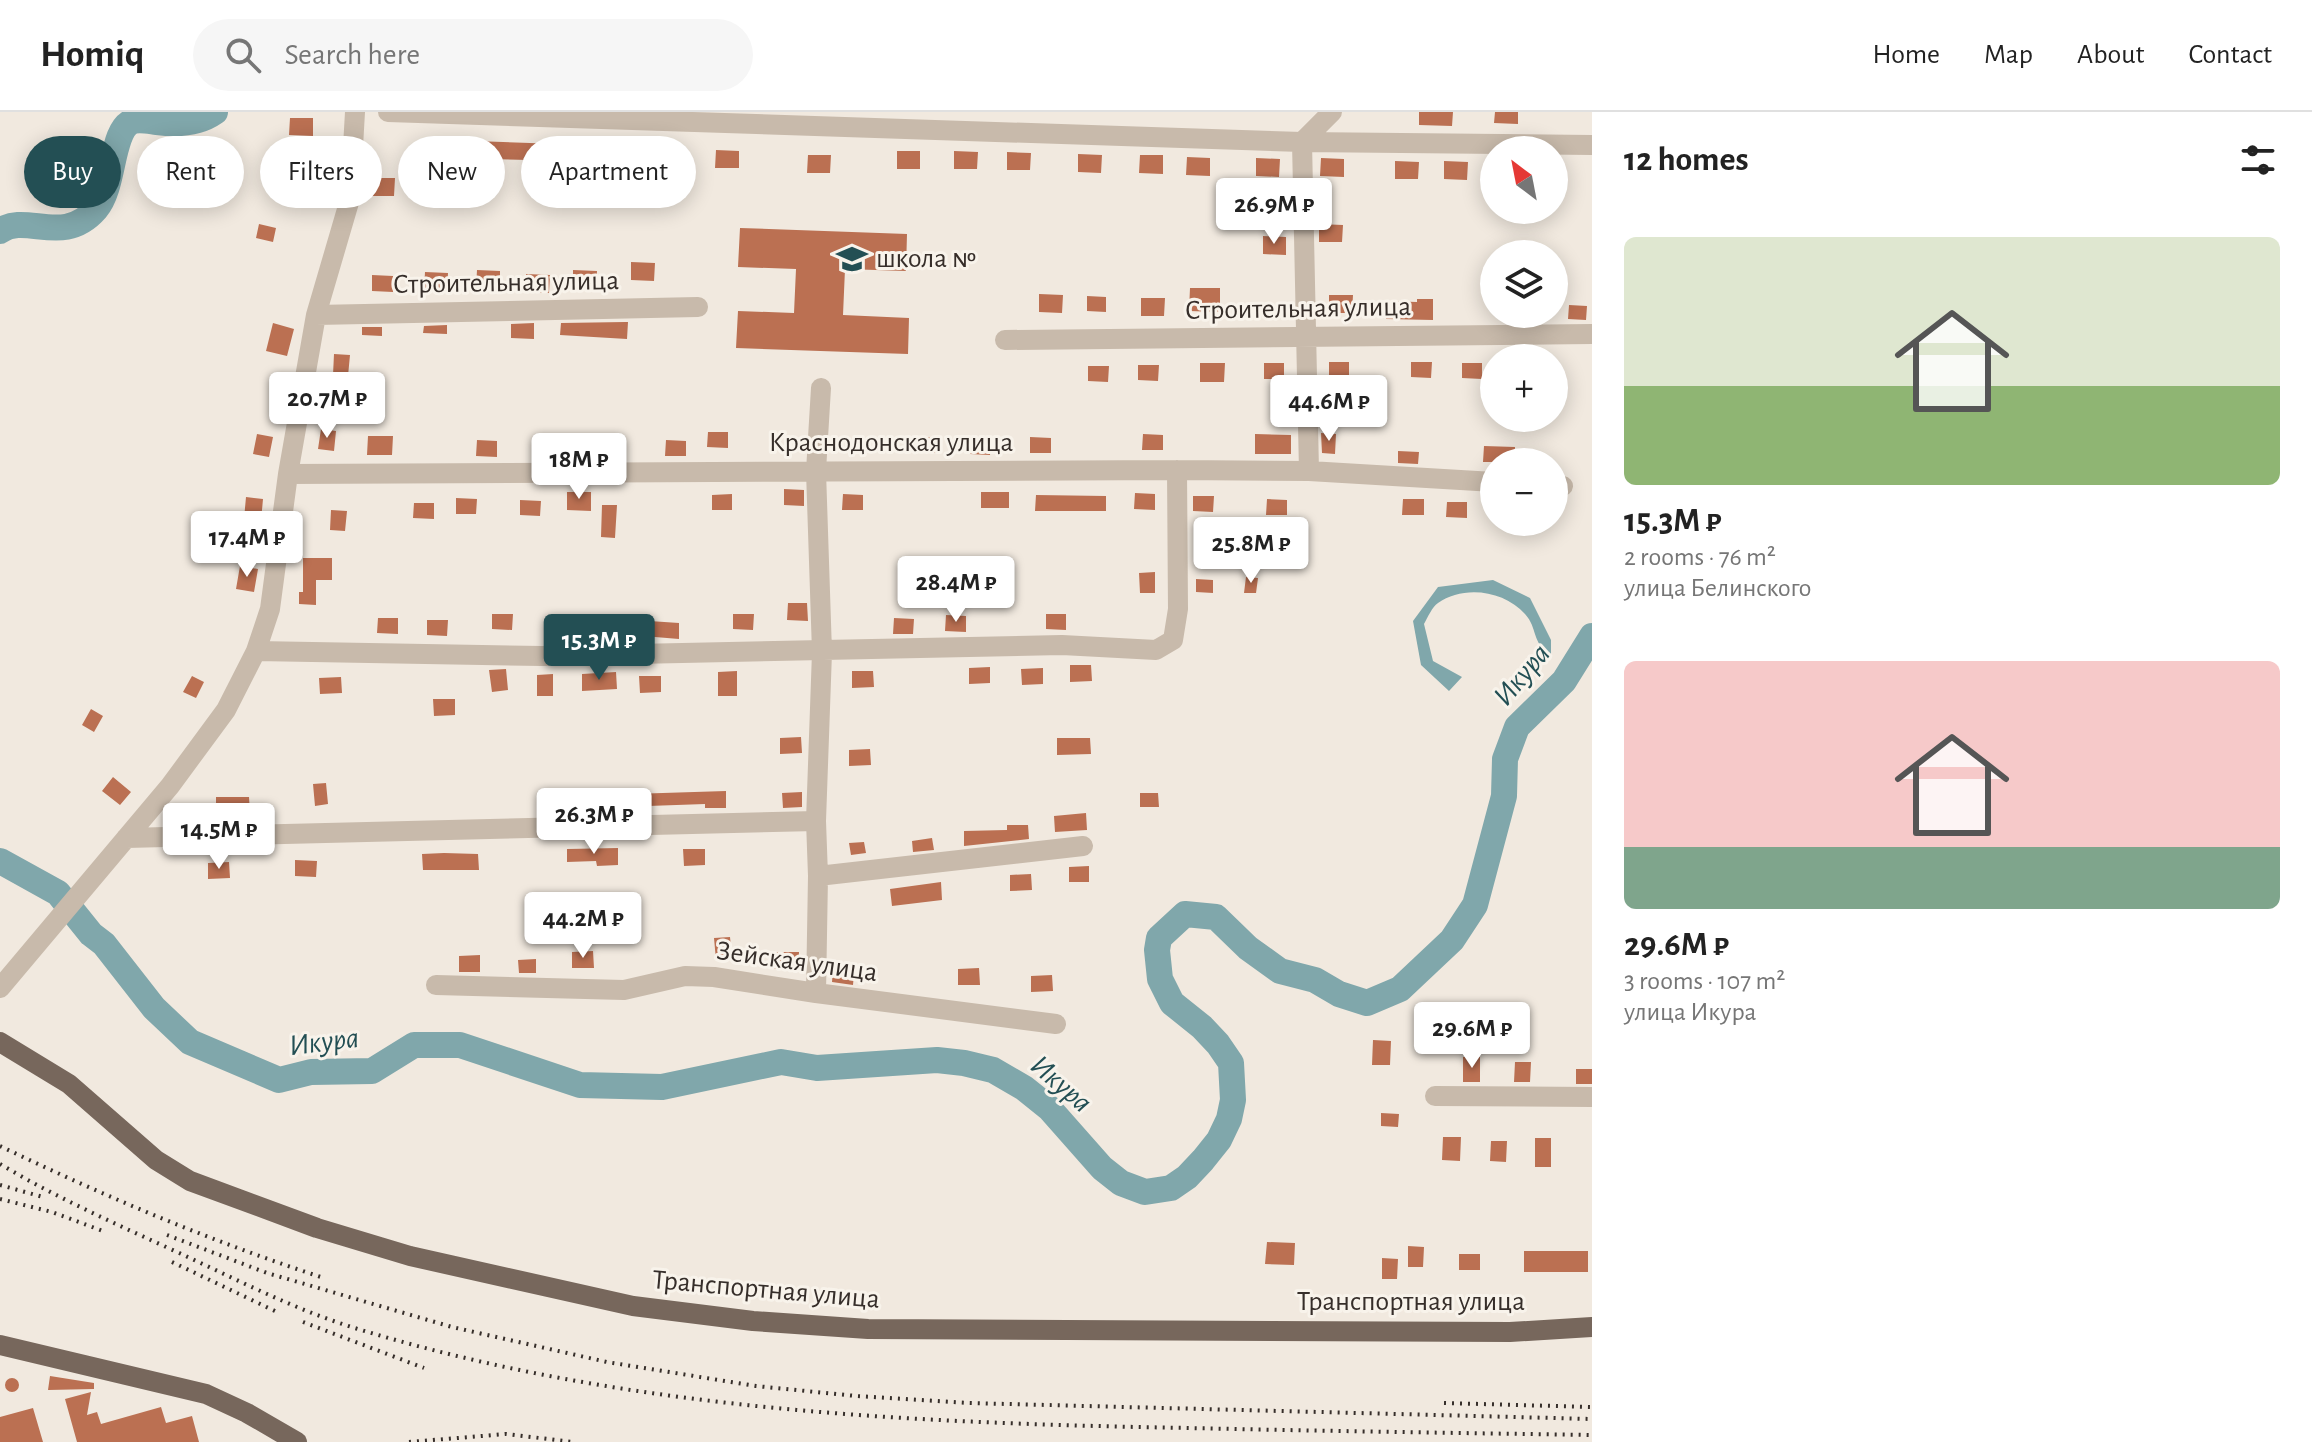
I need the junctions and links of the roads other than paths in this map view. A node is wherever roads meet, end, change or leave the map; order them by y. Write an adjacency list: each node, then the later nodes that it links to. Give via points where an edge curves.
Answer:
1 (355, 112): 7 (street, via 350,199)
2 (388, 112): 4 (street)
3 (1332, 112): 4 (street)
4 (1302, 142): 5 (street); 9 (street)
5 (1592, 145)
6 (698, 307): 7 (street, Строительная улица)
7 (316, 315): 15 (street)
8 (1592, 334): 9 (street, Строительная улица)
9 (1306, 337): 10 (street, Строительная улица); 14 (street)
10 (1005, 340)
11 (821, 388): 13 (street)
12 (1177, 470): 13 (street, Краснодонская улица); 14 (street, Краснодонская улица); 18 (street, via 1178,609 1173,640 1156,650 1062,645)
13 (816, 471): 15 (street, Краснодонская улица); 18 (street)
14 (1309, 471): 16 (street, Краснодонская улица)
15 (288, 474): 17 (street, via 270,609)
16 (1480, 481)
17 (256, 651): 18 (street, via 542,656); 20 (street, via 226,710)
18 (822, 652): 19 (street)
19 (816, 821): 20 (street); 22 (street)
20 (126, 838): 24 (street)
21 (1083, 846): 22 (street)
22 (818, 876): 25 (street)
23 (436, 985): 25 (street, Зейская улица, via 624,990 685,976)
24 (0, 988)
25 (816, 993): 26 (street, Зейская улица)
26 (1056, 1024)
27 (0, 1042): 30 (main road, Транспортная улица, via 69,1084 156,1160 190,1181 410,1256 633,1306 868,1329 1510,1332)
28 (1435, 1096): 29 (street)
29 (1592, 1097)
30 (1592, 1327)
31 (0, 1345): 32 (main road, via 206,1394)
32 (297, 1442)

